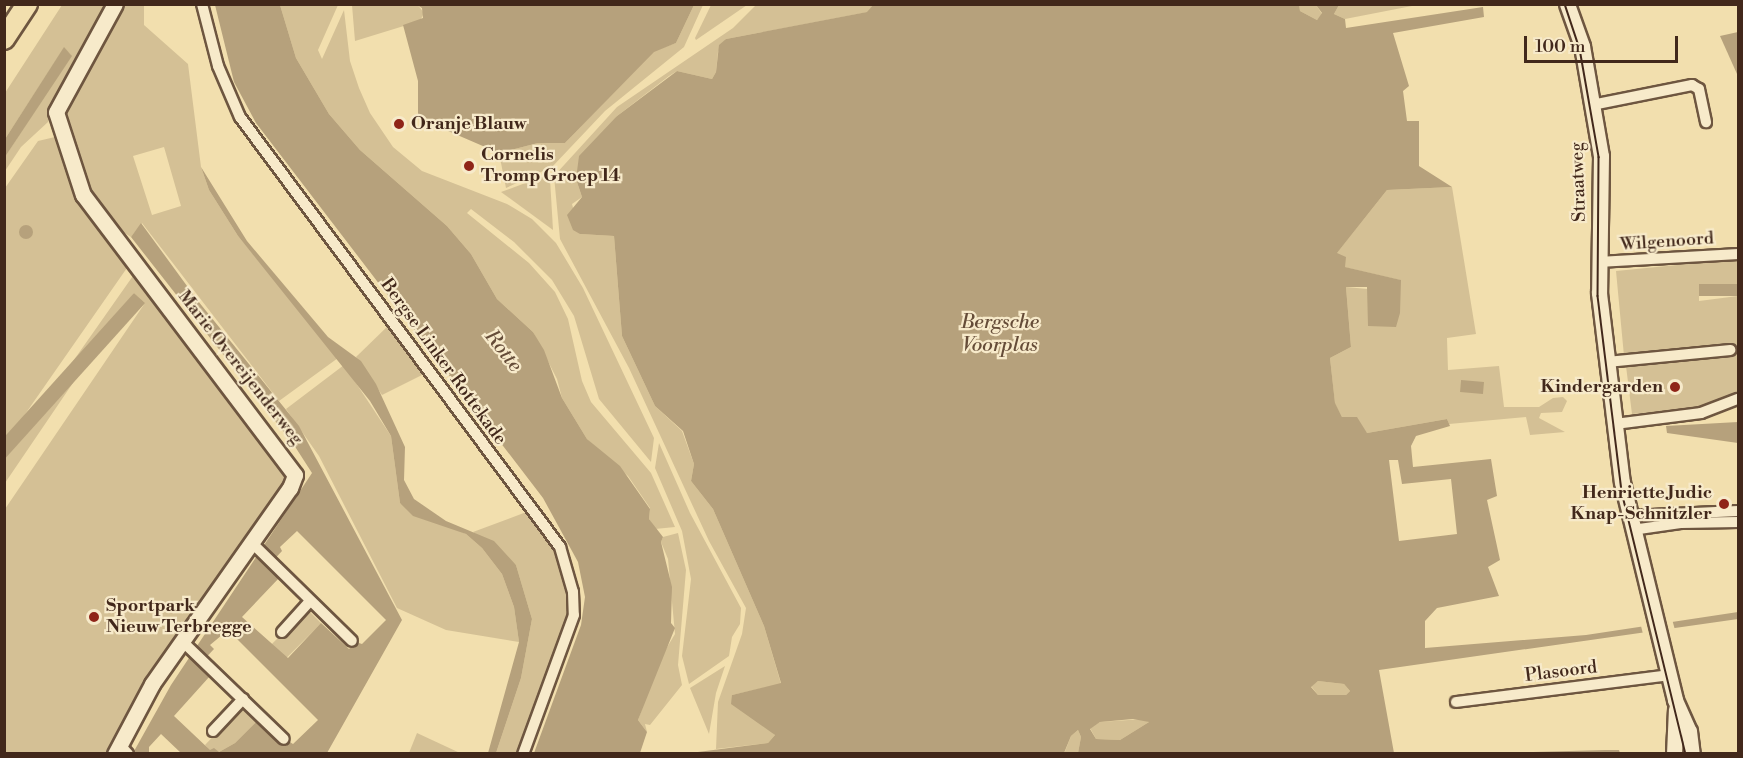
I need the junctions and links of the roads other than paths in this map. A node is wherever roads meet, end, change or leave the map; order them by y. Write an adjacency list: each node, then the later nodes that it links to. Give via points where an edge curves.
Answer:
1 (27, 4): 5 (highway)
2 (116, 4): 17 (street, Marie Overeijenderweg, via 59,103 57,125 83,195 293,470 290,488)
3 (202, 4): 29 (street, Bergse Linker Rottekade, via 218,66 240,117 561,547 573,592 574,615)
4 (1567, 4): 6 (street, Straatweg, via 1582,46)
5 (4, 39)
6 (1592, 105): 7 (street, via 1692,85 1699,89); 9 (street, Straatweg, via 1602,184)
7 (1706, 122)
8 (1738, 254): 9 (street, Wilgenoord)
9 (1599, 262): 11 (street, Straatweg)
10 (1730, 350): 11 (street)
11 (1607, 362): 13 (street, Straatweg)
12 (1738, 399): 13 (street, via 1701,413)
13 (1615, 424): 16 (street, Straatweg)
14 (1738, 512): 16 (street)
15 (1738, 522): 16 (street)
16 (1631, 523): 22 (street, Straatweg)
17 (255, 546): 18 (street); 21 (street, Marie Overeijenderweg)
18 (310, 601): 19 (street); 20 (street)
19 (282, 632)
20 (352, 641)
21 (186, 644): 23 (street); 28 (street, Marie Overeijenderweg, via 152,684)
22 (1669, 675): 24 (street, Plasoord); 25 (street, Straatweg)
23 (243, 699): 26 (street); 27 (street)
24 (1456, 702)
25 (1676, 703): 30 (street); 31 (street, via 1689,731)
26 (213, 731)
27 (284, 739)
28 (121, 751)
29 (523, 753)
30 (1674, 753)
31 (1692, 753)

